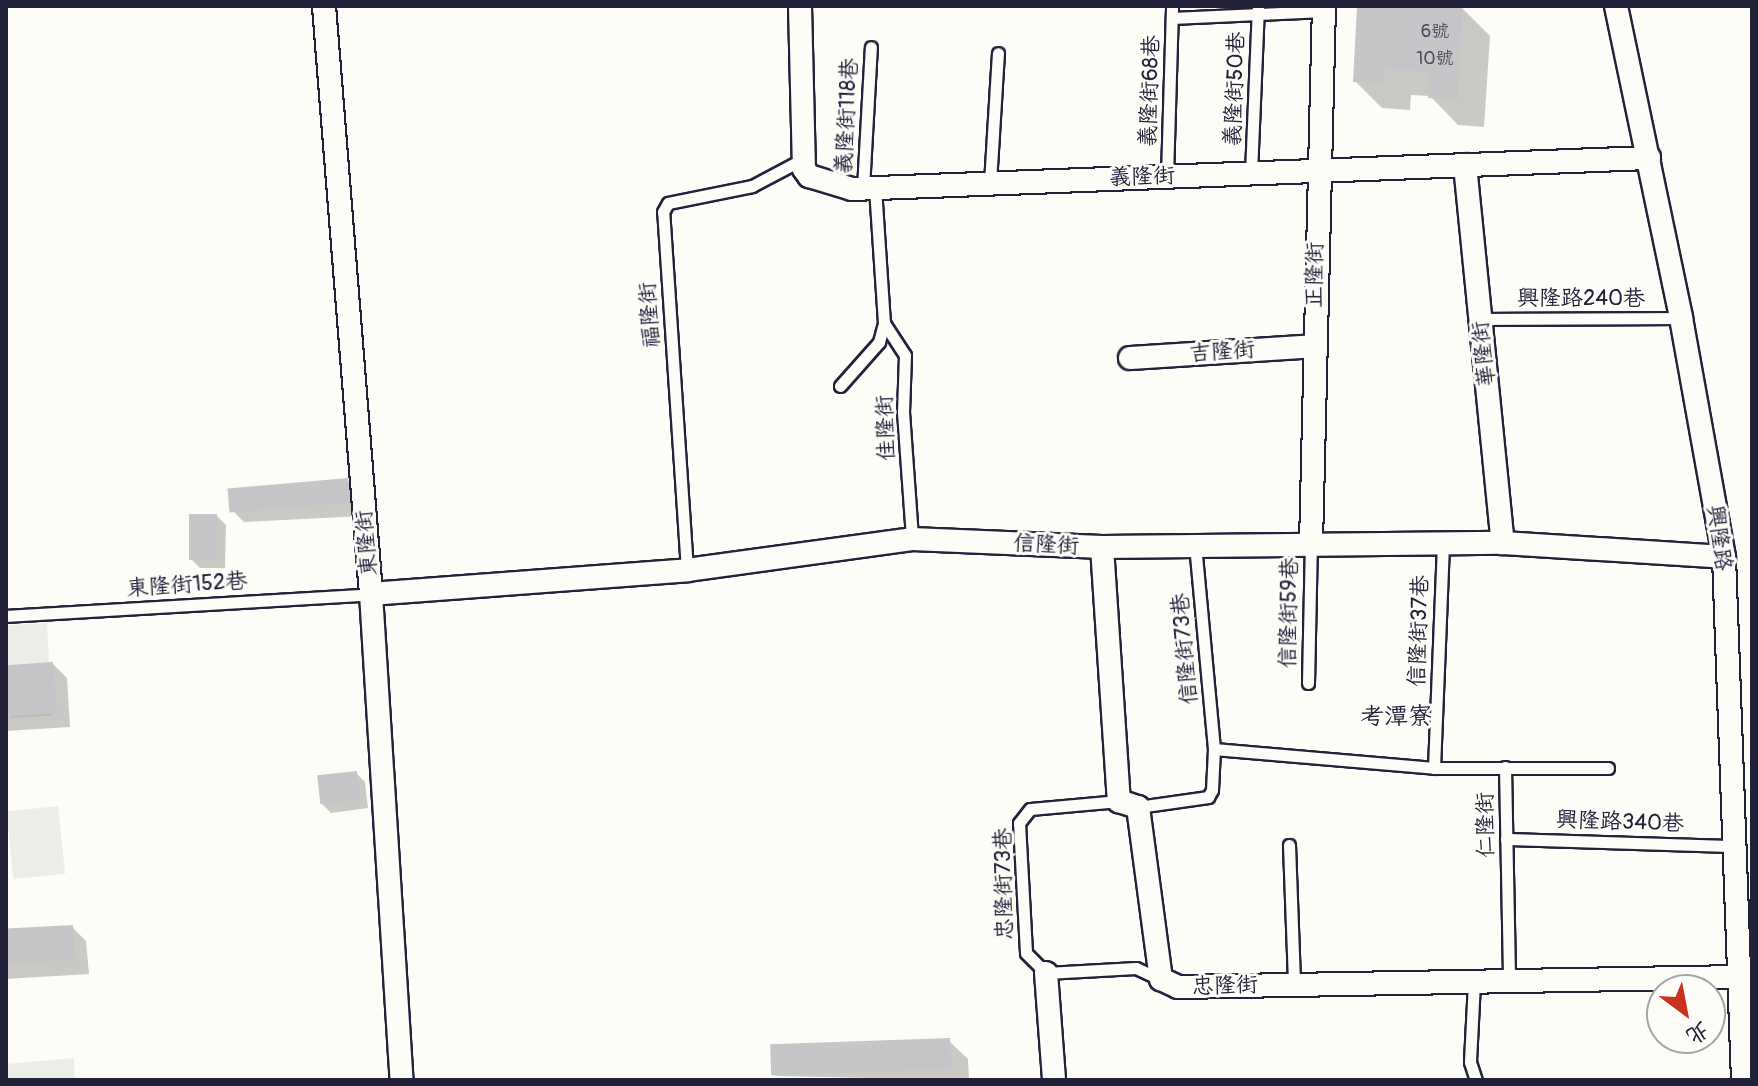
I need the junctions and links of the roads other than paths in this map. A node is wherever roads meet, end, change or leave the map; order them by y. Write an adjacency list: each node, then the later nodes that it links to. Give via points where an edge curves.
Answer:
1 (324, 6): 31 (street, 東隆街)
2 (800, 6): 10 (street)
3 (1616, 6): 9 (street, 興隆路)
4 (1324, 9): 5 (lane); 12 (street, 正隆街)
5 (1258, 10): 6 (lane); 13 (lane, 義隆街50巷)
6 (1172, 12): 14 (lane, 義隆街68巷)
7 (871, 47): 16 (lane, 義隆街118巷)
8 (998, 53): 15 (lane)
9 (1649, 158): 11 (street, 義隆街); 17 (street, 興隆路)
10 (803, 159): 16 (street, 義隆街, via 809,176); 30 (lane, 福隆街, via 752,186 668,203 663,212)
11 (1465, 165): 12 (street, 義隆街); 18 (street, 華隆街)
12 (1317, 170): 13 (street, 義隆街); 20 (street, 正隆街)
13 (1251, 173): 14 (street, 義隆街)
14 (1167, 176): 15 (street, 義隆街)
15 (990, 183): 16 (street, 義隆街)
16 (869, 188): 19 (lane, 佳隆街)
17 (1681, 318): 18 (lane, 興隆路240巷); 29 (street, 興隆路)
18 (1480, 319): 24 (street, 華隆街)
19 (884, 323): 22 (lane, 佳隆街, via 879,342); 23 (lane, 佳隆街, via 905,355 903,412)
20 (1314, 346): 21 (street, 吉隆街); 25 (street, 正隆街)
21 (1130, 358)
22 (840, 386)
23 (912, 539): 28 (street, 信隆街); 30 (street, 信隆街)
24 (1503, 543): 26 (street, 信隆街); 29 (street, 信隆街)
25 (1311, 544): 26 (street, 信隆街); 27 (street, 信隆街); 33 (lane, 信隆街59巷)
26 (1443, 544): 36 (lane, 信隆街37巷)
27 (1195, 546): 28 (street, 信隆街); 34 (lane, 信隆街73巷)
28 (1102, 547): 38 (street, 忠隆街)
29 (1724, 557): 41 (street, 興隆路)
30 (687, 570): 31 (street, 信隆街)
31 (371, 594): 32 (lane, 東隆街152巷); 48 (street, 東隆街)
32 (6, 616)
33 (1308, 683)
34 (1214, 749): 36 (lane, 仁隆街); 38 (lane, 信隆街73巷, via 1208,797)
35 (1505, 767): 36 (lane, 仁隆街); 37 (lane); 39 (lane, 仁隆街)
36 (1434, 768)
37 (1608, 768)
38 (1129, 804): 42 (lane, 忠隆街73巷, via 1030,809 1019,823 1026,953); 44 (street, 忠隆街)
39 (1506, 839): 41 (lane, 興隆路340巷); 46 (lane, 仁隆街)
40 (1289, 845): 47 (lane)
41 (1732, 846): 43 (street, 興隆路)
42 (1046, 973): 44 (lane, via 1136,968); 49 (street)
43 (1739, 977): 46 (street, 忠隆街); 51 (street, 興隆路)
44 (1161, 979): 47 (street, 忠隆街, via 1178,987)
45 (1474, 982): 46 (street, 忠隆街); 47 (street, 忠隆街); 50 (lane, via 1470,1062)
46 (1509, 982)
47 (1294, 984)
48 (402, 1080)
49 (1054, 1080)
50 (1476, 1080)
51 (1743, 1080)

